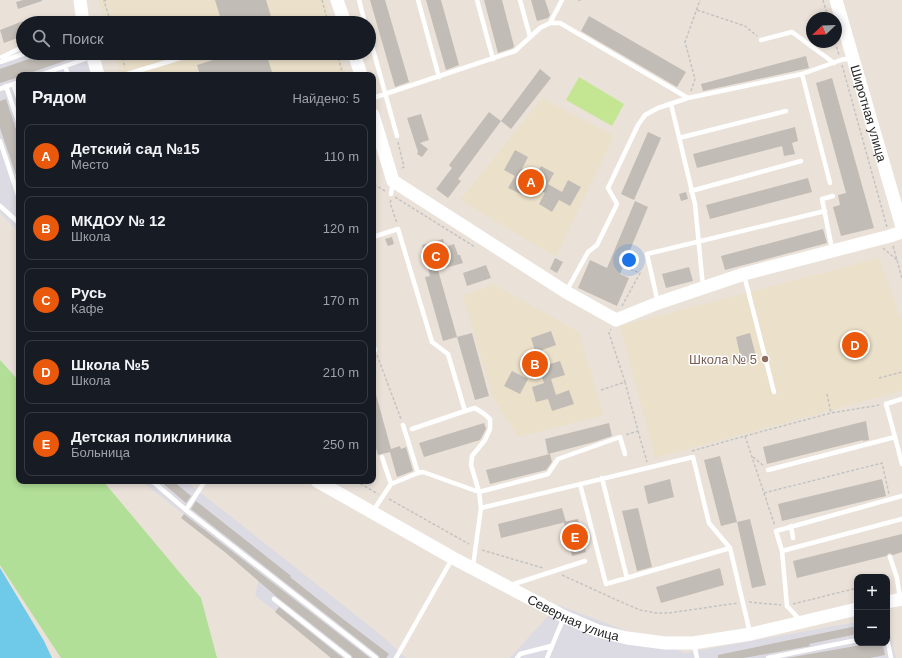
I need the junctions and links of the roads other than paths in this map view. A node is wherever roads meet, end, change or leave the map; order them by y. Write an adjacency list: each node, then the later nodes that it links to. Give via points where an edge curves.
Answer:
1 (80, 0): 9 (street)
2 (337, 0): 10 (street)
3 (359, 0): 11 (lane)
4 (418, 0): 33 (lane)
5 (477, 0): 17 (lane)
6 (520, 0): 13 (lane)
7 (562, 0): 12 (lane)
8 (836, 0): 18 (street, Широтная улица)
9 (78, 16)
10 (342, 16)
11 (364, 16)
12 (550, 23): 13 (lane); 41 (lane, via 560,23)
13 (530, 37): 17 (lane, via 515,52)
14 (761, 40): 25 (lane, via 792,32)
15 (16, 51): 19 (lane)
16 (16, 56): 19 (lane)
17 (493, 59): 33 (lane)
18 (847, 59): 25 (lane); 59 (street, Широтная улица)
19 (1, 60)
20 (80, 60): 26 (lane)
21 (94, 60): 29 (street)
22 (173, 60): 30 (lane)
23 (356, 60): 31 (street)
24 (376, 60): 39 (lane)
25 (834, 63): 32 (lane)
26 (65, 66): 27 (lane); 28 (lane)
27 (48, 72)
28 (67, 72)
29 (97, 72)
30 (132, 72)
31 (360, 72)
32 (802, 74): 41 (lane); 51 (lane)
33 (439, 77): 39 (lane)
34 (16, 83): 35 (lane)
35 (13, 84): 36 (lane); 38 (lane)
36 (6, 86): 37 (lane); 44 (lane)
37 (0, 88)
38 (16, 92)
39 (386, 94): 40 (lane); 46 (lane)
40 (376, 97)
41 (688, 98): 42 (lane)
42 (671, 104): 47 (lane); 66 (lane, via 644,115 638,124 608,188 617,204 597,245 588,252)
43 (786, 111): 47 (lane)
44 (16, 115)
45 (376, 123): 50 (street)
46 (397, 136)
47 (679, 138): 53 (lane)
48 (0, 141): 52 (lane)
49 (801, 161): 53 (lane)
50 (396, 175): 54 (lane); 66 (street)
51 (830, 183)
52 (16, 189)
53 (691, 191): 62 (lane)
54 (391, 194)
55 (833, 196): 57 (lane, via 822,199)
56 (0, 206): 58 (lane)
57 (825, 211): 62 (lane); 63 (lane)
58 (16, 221)
59 (902, 227)
60 (896, 234): 63 (street)
61 (376, 237): 70 (lane, via 398,229 432,342 448,354)
62 (699, 242): 65 (lane); 67 (lane, via 647,254)
63 (832, 251): 64 (street)
64 (744, 274): 65 (street); 68 (lane)
65 (703, 287): 67 (street)
66 (566, 292): 67 (street, via 616,320)
67 (658, 303)
68 (774, 392)
69 (902, 399): 73 (lane, via 886,404)
70 (465, 411): 72 (lane); 85 (lane, via 475,408 490,419 490,429 485,440 471,459)
71 (403, 425): 78 (lane)
72 (412, 429)
73 (895, 437): 76 (lane); 77 (lane)
74 (625, 454): 85 (lane, via 620,437 558,460 548,474)
75 (382, 456): 83 (lane)
76 (902, 464)
77 (768, 470)
78 (418, 473): 83 (lane); 85 (lane, via 423,472)
79 (602, 478): 84 (lane); 93 (lane, via 693,458 709,523); 99 (lane)
80 (156, 484): 88 (lane)
81 (202, 484): 88 (lane)
82 (322, 484): 89 (street, Северная улица)
83 (391, 484): 89 (lane)
84 (580, 484): 87 (lane); 99 (lane, via 606,584)
85 (479, 492): 87 (lane)
86 (902, 496): 91 (lane)
87 (481, 508): 98 (lane)
88 (186, 510): 112 (lane)
89 (373, 513): 96 (street, Северная улица)
90 (902, 520): 94 (lane)
91 (790, 526): 92 (lane); 94 (lane, via 776,531)
92 (793, 538)
93 (730, 548): 99 (lane); 106 (lane)
94 (782, 551): 105 (lane, via 786,606)
95 (890, 557): 102 (lane, via 897,578)
96 (453, 558): 98 (street, Северная улица); 113 (lane)
97 (585, 561): 100 (lane)
98 (472, 568): 100 (street, Северная улица)
99 (627, 578)
100 (507, 587): 104 (street, Северная улица)
101 (274, 599): 111 (lane)
102 (896, 600)
103 (854, 610): 105 (street, Северная улица)
104 (565, 616): 108 (street, Северная улица, via 598,631 627,638 665,643); 109 (lane)
105 (802, 622): 106 (street, Северная улица)
106 (751, 634): 108 (street, Северная улица)
107 (854, 641): 117 (lane)
108 (693, 643): 116 (lane)
109 (551, 646): 114 (lane, via 520,654); 115 (lane)
110 (889, 646): 118 (lane)
111 (349, 658)
112 (376, 658)
113 (396, 658)
114 (517, 658)
115 (547, 658)
116 (697, 658)
117 (768, 658)
118 (891, 658)

